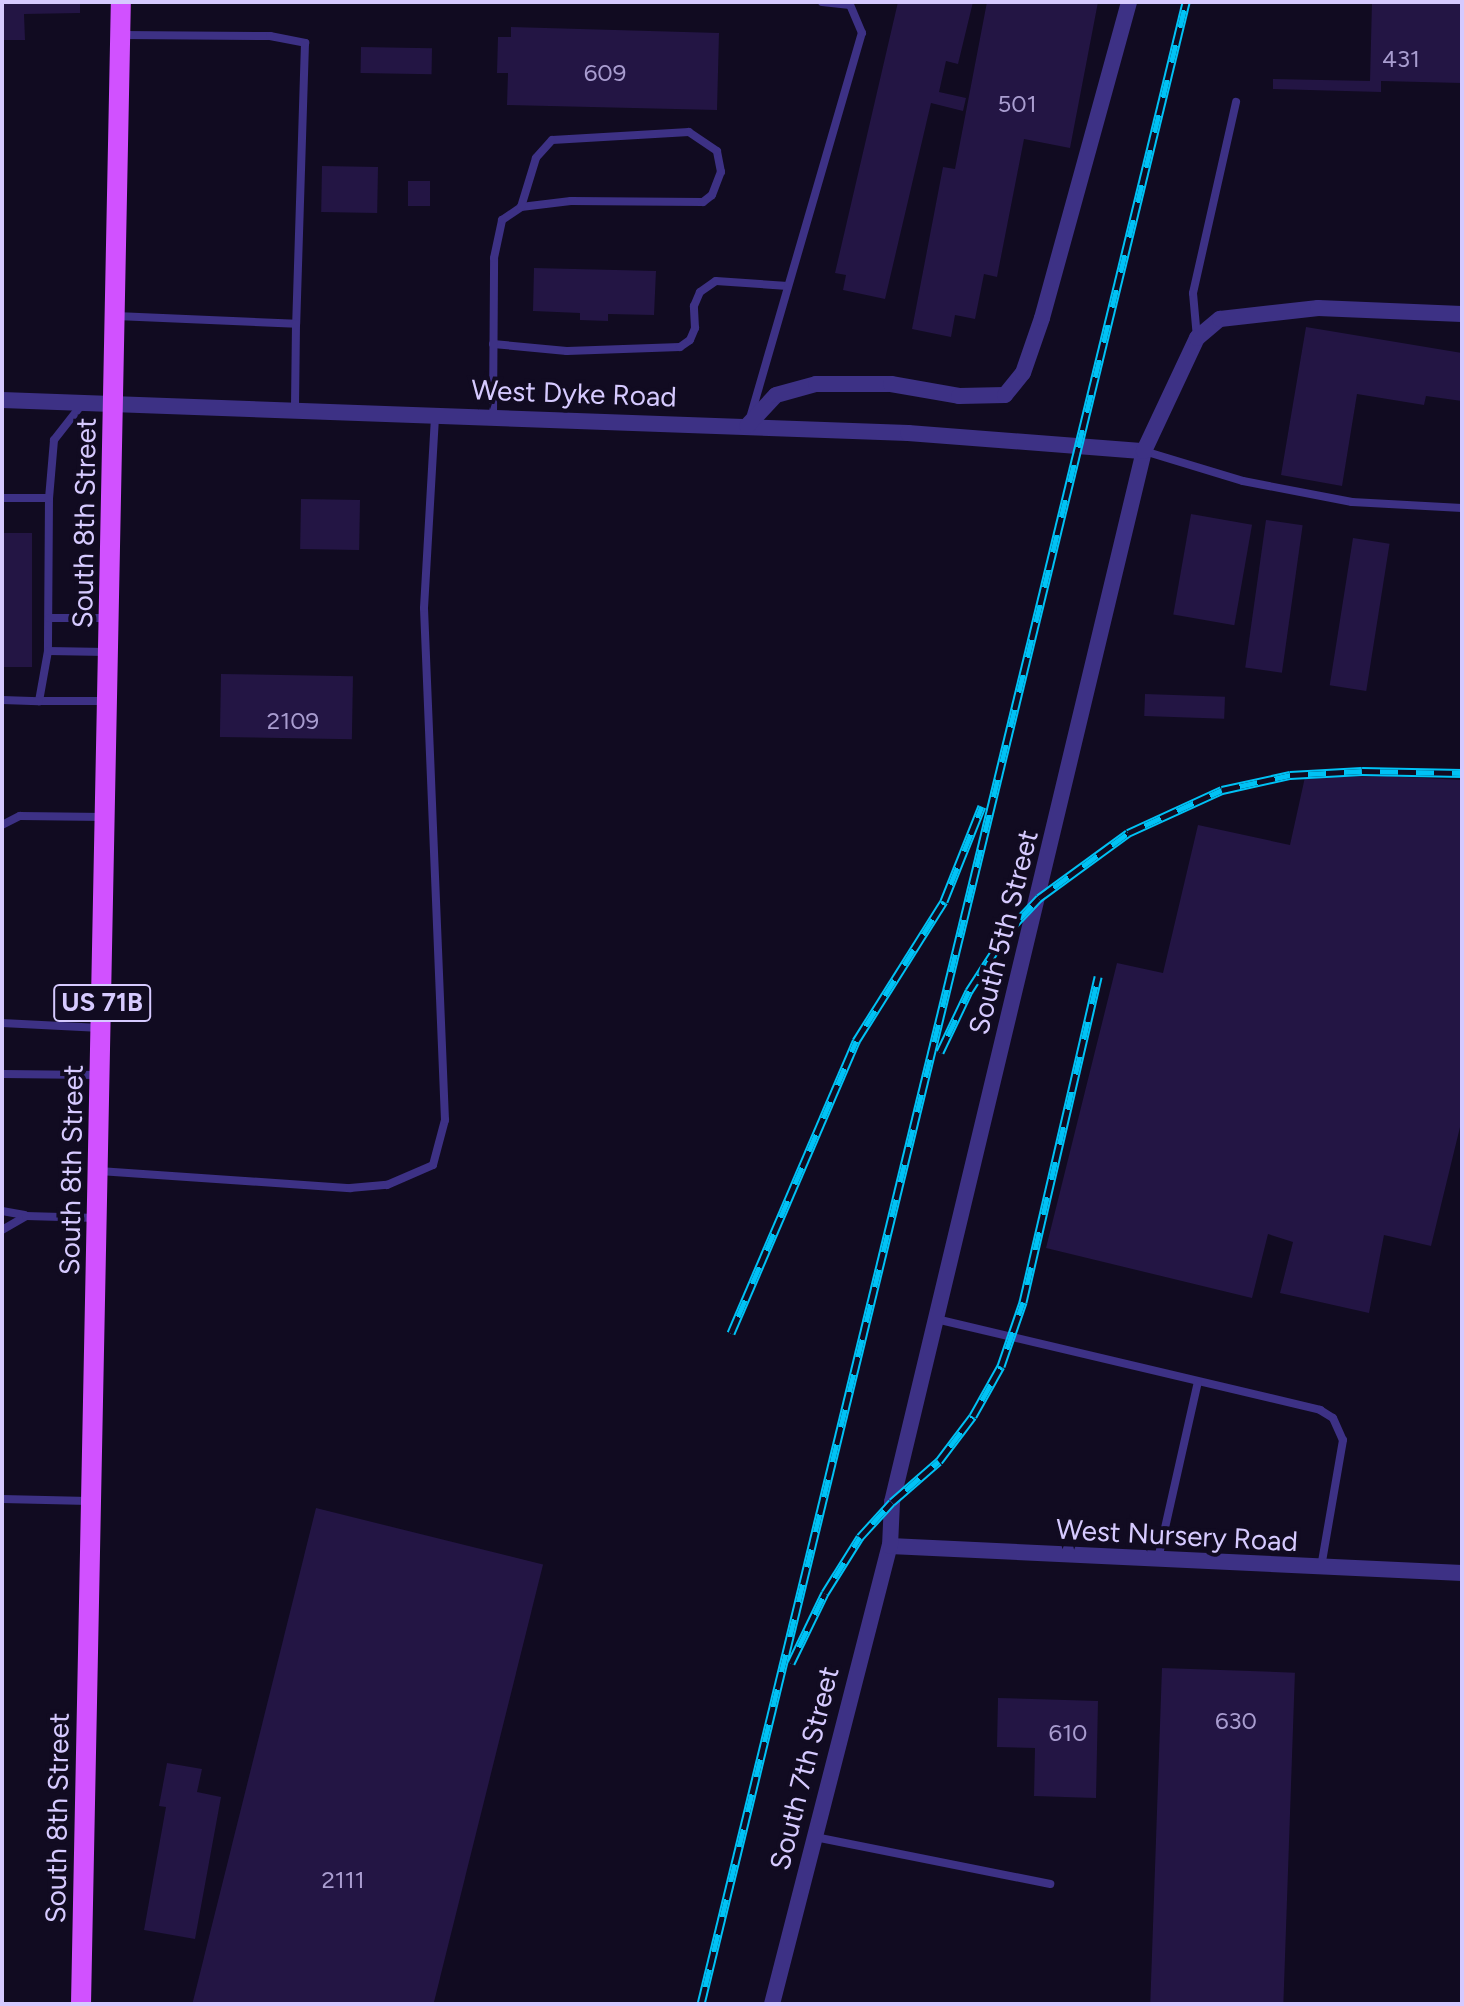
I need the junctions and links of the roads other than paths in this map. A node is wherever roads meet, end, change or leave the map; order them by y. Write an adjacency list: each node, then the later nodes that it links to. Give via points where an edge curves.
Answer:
1 (121, 2): 4 (main road, South 8th Street / US 71B)
2 (822, 2): 7 (lane, via 850,5 862,33)
3 (1129, 2): 19 (street, via 1042,318 1023,373 1005,395 959,396 891,384 816,384 776,395)
4 (121, 35): 9 (main road, South 8th Street / US 71B); 10 (lane, via 270,36 305,43)
5 (1236, 102): 11 (lane, via 1193,293)
6 (521, 207): 6 (lane, via 571,201 703,202 712,195 721,172 717,151 689,132 552,140 536,158); 12 (lane, via 502,220 494,258)
7 (788, 286): 12 (lane, via 716,281 700,292 694,306 695,328 680,347 567,351); 19 (lane)
8 (1462, 314): 11 (street, via 1318,308 1220,319)
9 (116, 316): 10 (lane); 14 (main road, South 8th Street / US 71B)
10 (296, 324): 16 (lane)
11 (1197, 338): 20 (street, South 5th Street)
12 (493, 344): 18 (lane)
13 (2, 400): 15 (street, West Dyke Road)
14 (114, 401): 15 (street, West Dyke Road); 16 (street, West Dyke Road); 25 (main road, South 8th Street / US 71B)
15 (83, 403): 22 (lane, via 54,440)
16 (295, 408): 17 (street, West Dyke Road)
17 (435, 414): 18 (street, West Dyke Road); 37 (lane, via 424,608 445,1120 433,1165 387,1185 350,1188)
18 (493, 416): 19 (street, West Dyke Road)
19 (747, 426): 20 (street, West Dyke Road)
20 (1144, 451): 23 (lane, via 1243,481 1352,502); 42 (street, South 5th Street)
21 (2, 498): 22 (lane)
22 (49, 498): 24 (lane)
23 (1462, 508)
24 (49, 618): 25 (lane); 26 (lane)
25 (110, 618): 27 (main road, South 8th Street / US 71B)
26 (48, 651): 27 (lane); 29 (lane)
27 (109, 652): 30 (main road, South 8th Street / US 71B)
28 (2, 700): 29 (lane)
29 (39, 701): 30 (lane)
30 (108, 701): 31 (main road, South 8th Street / US 71B)
31 (106, 817): 32 (lane, via 20,816); 34 (main road, South 8th Street / US 71B)
32 (2, 825)
33 (2, 1023): 34 (lane)
34 (102, 1028): 36 (main road, South 8th Street / US 71B)
35 (2, 1074): 36 (lane)
36 (100, 1075): 37 (main road, South 8th Street / US 71B)
37 (98, 1171): 40 (main road, South 8th Street / US 71B)
38 (2, 1211): 39 (lane)
39 (26, 1216): 40 (lane); 41 (lane)
40 (98, 1218): 45 (main road, South 8th Street / US 71B)
41 (2, 1230)
42 (935, 1319): 43 (lane); 46 (street, South 5th Street, via 892,1502)
43 (1198, 1382): 47 (lane); 48 (lane, via 1320,1410 1333,1418 1343,1440)
44 (2, 1499): 45 (lane)
45 (92, 1501): 52 (main road, South 8th Street / US 71B)
46 (890, 1546): 47 (street, West Nursery Road); 50 (street, South 7th Street)
47 (1158, 1560): 48 (street, West Nursery Road)
48 (1321, 1567): 49 (street, West Nursery Road)
49 (1462, 1573)
50 (814, 1836): 51 (lane); 53 (street, South 7th Street)
51 (1050, 1884)
52 (81, 2004)
53 (772, 2004)

